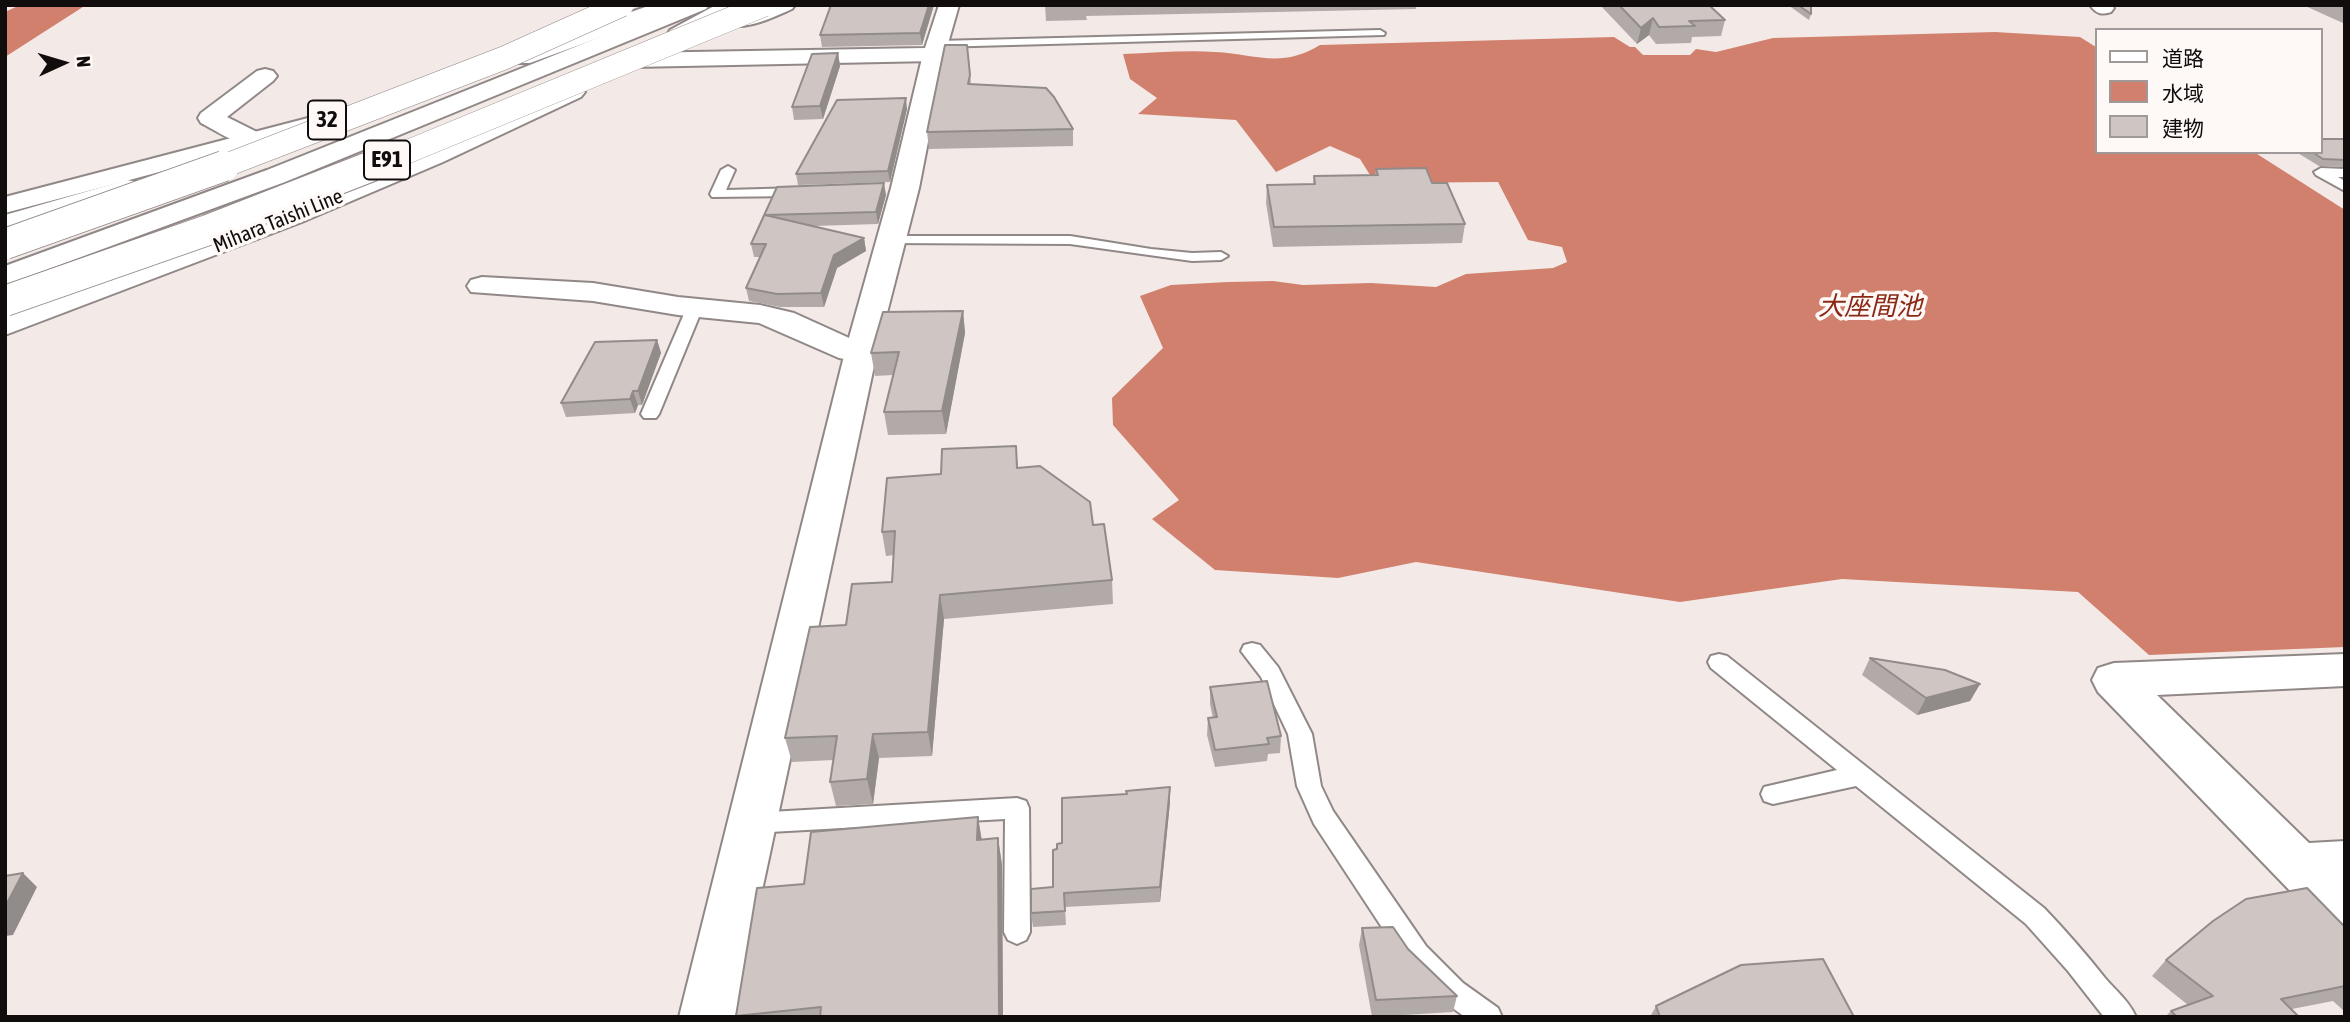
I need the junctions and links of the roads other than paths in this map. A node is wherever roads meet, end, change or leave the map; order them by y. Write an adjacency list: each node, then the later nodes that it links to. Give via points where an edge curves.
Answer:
1 (671, 5): 7 (main road, 32)
2 (731, 5): 8 (main road, Mihara Taishi Line)
3 (738, 5): 26 (main road, E91, via 352,163)
4 (764, 5): 27 (main road, E91, bridge, via 329,184)
5 (785, 5): 8 (main road, via 747,20)
6 (949, 5): 10 (main road)
7 (628, 9): 13 (main road, 32, via 380,105); 19 (main road, bridge, via 549,55 331,131); 21 (main road, E91, bridge, via 340,124); 23 (main road, E91, bridge, via 565,44 463,90 207,190)
8 (704, 12): 11 (main road, Mihara Taishi Line); 24 (main road)
9 (1380, 33): 10 (lane)
10 (936, 49): 11 (main road); 20 (main road, via 899,188)
11 (633, 60): 29 (main road, Mihara Taishi Line, via 501,128 401,171)
12 (265, 76): 13 (main road, via 211,118)
13 (252, 139): 18 (main road, 32)
14 (728, 170): 17 (lane, via 717,194)
15 (2345, 173): 16 (lane, via 2321,172)
16 (2345, 187)
17 (811, 191)
18 (5, 205)
19 (5, 224)
20 (891, 240): 22 (lane, via 1070,240 1151,253); 30 (main road)
21 (5, 244)
22 (1221, 256)
23 (5, 262)
24 (5, 276)
25 (482, 286): 28 (main road, via 593,292)
26 (5, 288)
27 (5, 301)
28 (695, 307): 30 (main road, via 783,320); 31 (lane)
29 (5, 325)
30 (861, 352): 37 (main road)
31 (650, 414)
32 (1252, 651): 42 (lane, via 1270,673 1300,734 1309,786 1323,817 1416,955 1453,992)
33 (1719, 662): 35 (lane)
34 (2345, 670): 38 (main road, via 2114,680)
35 (1861, 775): 36 (lane); 43 (lane, via 2035,916)
36 (1773, 794)
37 (752, 823): 40 (lane, via 1017,808); 41 (main road)
38 (2322, 864): 39 (main road)
39 (2345, 912)
40 (1017, 932)
41 (707, 1017)
42 (1488, 1017)
43 (2122, 1017)

